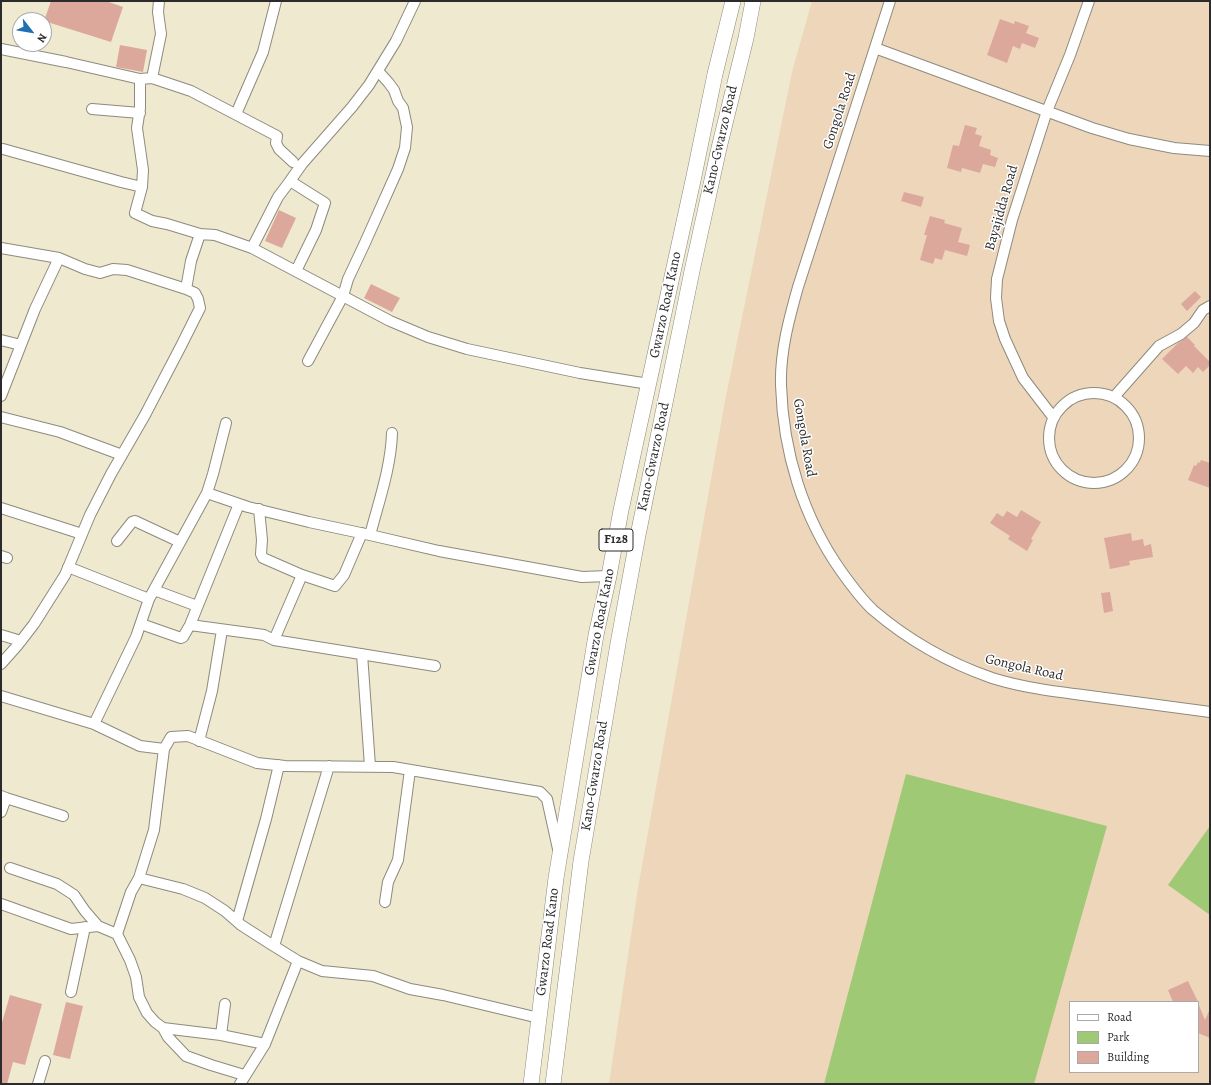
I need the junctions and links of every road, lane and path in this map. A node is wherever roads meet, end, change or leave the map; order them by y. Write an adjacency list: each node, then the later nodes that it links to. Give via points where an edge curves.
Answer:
1 (159, 1): 11 (street, via 161,34)
2 (276, 1): 16 (street, via 262,52)
3 (415, 1): 10 (street)
4 (733, 1): 33 (main road, Gwarzo Road Kano / F128)
5 (753, 1): 96 (main road, Kano-Gwarzo Road / F128, via 693,264 638,535 582,860)
6 (890, 1): 8 (street, Gongola Road)
7 (1089, 1): 14 (street, Bayajidda Road)
8 (875, 48): 14 (street); 64 (street, Gongola Road, via 798,287 783,355 781,384 784,421 794,474 827,552 872,609 930,652 961,666 1028,687)
9 (1, 49): 12 (street)
10 (378, 71): 20 (street, via 352,107); 28 (street, via 394,90 403,108 407,127 405,148)
11 (152, 78): 12 (street); 16 (street, via 191,90)
12 (140, 80): 15 (street)
13 (92, 109): 15 (street)
14 (1047, 111): 18 (street, via 1129,139); 37 (street, Bayajidda Road, via 1002,254 996,298 999,321 1013,359 1023,378)
15 (140, 113): 21 (street, via 137,128 143,170)
16 (236, 114): 19 (street, via 277,136 276,143 279,149)
17 (3, 149): 21 (street)
18 (1210, 152)
19 (293, 162)
20 (290, 181): 24 (street, via 278,197); 26 (street, via 325,203 316,230)
21 (142, 187): 22 (street, via 135,213 152,221)
22 (200, 234): 24 (street, via 215,235); 27 (street, via 191,261)
23 (1, 248): 25 (street)
24 (252, 248): 26 (street)
25 (59, 258): 27 (street, via 100,273 113,269 127,270); 31 (street)
26 (296, 271): 28 (street)
27 (186, 289): 40 (street, via 195,293 200,308)
28 (342, 296): 32 (street); 33 (street, via 390,321 453,345 580,373)
29 (1210, 306): 35 (street, via 1181,334 1159,346)
30 (1, 340): 31 (street)
31 (21, 346): 34 (street)
32 (308, 361)
33 (649, 384): 51 (main road, Gwarzo Road Kano / F128)
34 (1, 396)
35 (1114, 397): 37 (street, via 1101,393 1086,393 1073,398); 37 (street, via 1126,406 1135,418 1139,433 1138,448 1133,462 1109,481 1079,481 1061,468 1050,448)
36 (1, 417): 40 (street, via 60,432)
37 (1053, 417)
38 (226, 423): 41 (street)
39 (392, 433): 46 (street, via 382,491)
40 (122, 455): 45 (street)
41 (207, 493): 42 (street); 48 (street)
42 (239, 504): 44 (street); 53 (street)
43 (1, 508): 45 (street)
44 (260, 510): 46 (street); 50 (street, via 263,558)
45 (82, 534): 49 (street)
46 (366, 534): 50 (street, via 344,575 335,586); 51 (street, via 439,551 582,577)
47 (118, 541): 48 (street, via 135,521)
48 (180, 542): 52 (street)
49 (68, 567): 52 (street); 59 (street, via 47,605)
50 (302, 575): 58 (street)
51 (609, 576): 75 (main road, Gwarzo Road Kano / F128, via 596,635)
52 (152, 594): 53 (street); 54 (street)
53 (197, 606): 55 (street)
54 (141, 624): 55 (street, via 181,638); 65 (street)
55 (190, 625): 56 (street)
56 (222, 630): 58 (street, via 264,635); 66 (street, via 212,691)
57 (1, 635): 59 (street)
58 (274, 640): 60 (street)
59 (22, 641): 61 (street)
60 (362, 654): 62 (street); 70 (street)
61 (1, 664)
62 (435, 666)
63 (1, 696): 65 (street)
64 (1210, 712)
65 (94, 724): 67 (street, via 140,746)
66 (199, 742): 67 (street, via 188,736 171,737); 68 (street, via 257,763)
67 (164, 749): 77 (street, via 154,830)
68 (279, 765): 69 (street); 80 (street)
69 (329, 766): 70 (street); 84 (street)
70 (370, 766): 71 (street)
71 (410, 770): 75 (street, via 540,792 546,799); 78 (street, via 398,860 388,882)
72 (4, 797): 73 (street); 74 (street)
73 (1, 812)
74 (63, 816)
75 (559, 855): 88 (main road, Gwarzo Road Kano / F128)
76 (10, 868): 81 (street, via 57,884 74,895)
77 (139, 878): 80 (street, via 183,889 204,898); 83 (street, via 131,892)
78 (385, 902)
79 (1, 904): 82 (street, via 71,929)
80 (237, 921): 84 (street)
81 (98, 926): 82 (street); 83 (street)
82 (85, 927): 86 (street)
83 (117, 934): 89 (street, via 130,960 139,997 147,1013)
84 (274, 946): 85 (street)
85 (298, 961): 88 (street, via 322,971 373,976 410,989); 91 (street)
86 (71, 992)
87 (225, 1004): 90 (street)
88 (539, 1018): 95 (main road, Gwarzo Road Kano / F128)
89 (163, 1028): 90 (street); 93 (street, via 186,1056)
90 (221, 1035): 91 (street)
91 (265, 1044): 93 (street)
92 (45, 1061): 94 (street)
93 (242, 1079)
94 (38, 1084)
95 (531, 1084)
96 (553, 1084)

